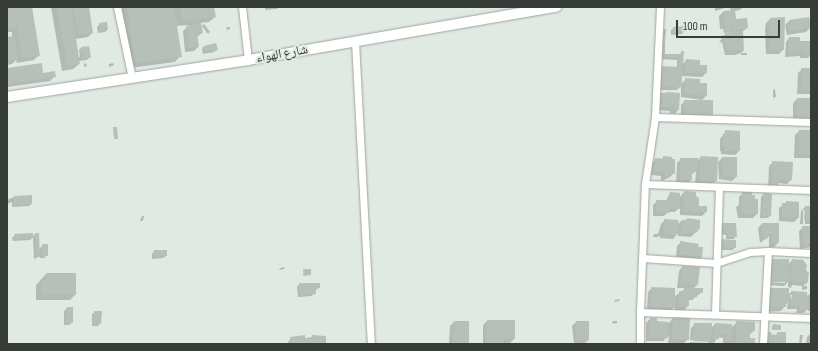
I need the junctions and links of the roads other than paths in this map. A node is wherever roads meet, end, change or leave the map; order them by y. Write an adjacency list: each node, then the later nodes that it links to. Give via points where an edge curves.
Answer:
1 (118, 7): 7 (street)
2 (242, 7): 6 (street)
3 (556, 7): 5 (street, شارع الهواء)
4 (660, 7): 9 (street)
5 (355, 41): 6 (street, شارع الهواء); 22 (street)
6 (248, 60): 7 (street, شارع الهواء)
7 (132, 78): 8 (street, شارع الهواء)
8 (7, 97)
9 (655, 117): 10 (street); 11 (street)
10 (811, 122)
11 (645, 184): 12 (street); 16 (street)
12 (719, 186): 13 (street); 17 (street)
13 (811, 190)
14 (768, 251): 15 (street); 17 (street, via 750,252); 20 (street)
15 (811, 253)
16 (643, 258): 17 (street); 18 (street)
17 (716, 263): 19 (street)
18 (640, 312): 19 (street); 23 (street)
19 (715, 314): 20 (street)
20 (764, 316): 21 (street); 24 (street)
21 (811, 318)
22 (372, 344)
23 (640, 344)
24 (763, 344)

